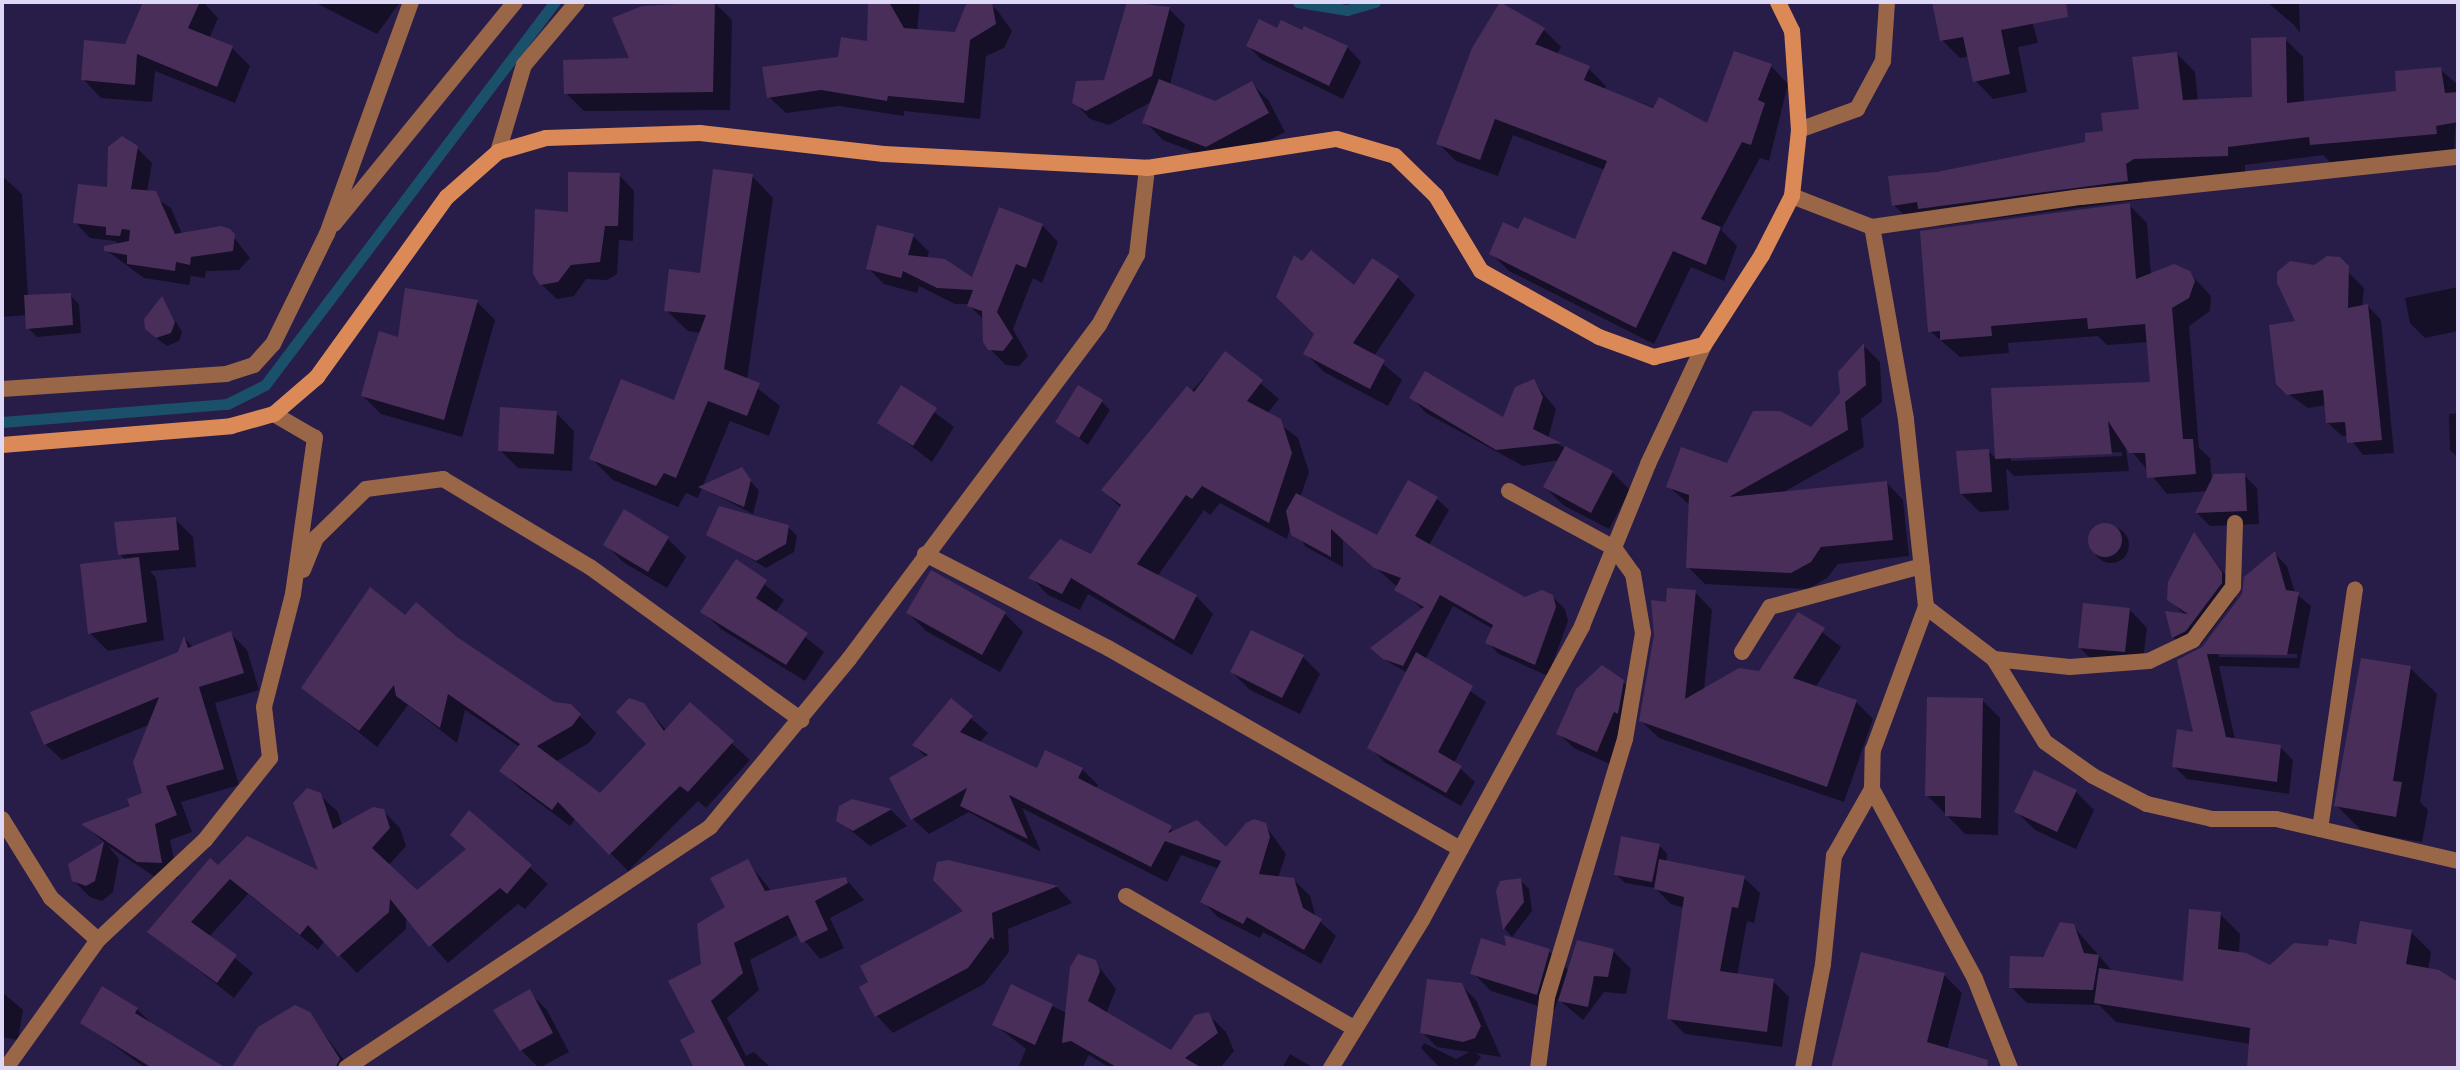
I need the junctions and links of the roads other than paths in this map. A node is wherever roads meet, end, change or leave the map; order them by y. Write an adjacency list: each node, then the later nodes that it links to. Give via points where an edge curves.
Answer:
1 (411, 2): 12 (street)
2 (515, 2): 12 (street)
3 (577, 2): 7 (street, via 524,65)
4 (1778, 2): 6 (street, via 1792,31)
5 (1887, 2): 6 (street, via 1883,61 1857,109)
6 (1799, 130): 10 (street)
7 (498, 152): 9 (street, via 546,138 700,133 884,154); 15 (street, via 447,197 317,377)
8 (2458, 157): 11 (street, via 2081,197)
9 (1147, 168): 13 (street, via 1337,139 1395,156 1436,196 1481,271 1599,337 1654,357); 20 (street, via 1137,255 1099,325)
10 (1792, 196): 11 (street); 13 (street, via 1762,255)
11 (1872, 227): 21 (street, via 1906,419)
12 (327, 234): 14 (street, via 273,344 254,365 226,374)
13 (1704, 345): 19 (street)
14 (2, 389)
15 (274, 414): 16 (street, via 231,426); 23 (street, via 315,438)
16 (2, 445)
17 (1509, 491): 19 (street)
18 (2235, 523): 26 (street, via 2233,587 2193,640 2149,661 2070,667)
19 (1614, 548): 31 (street, via 1582,626); 39 (street, via 1633,574 1643,633 1625,739 1547,998)
20 (925, 554): 27 (street); 31 (street, via 1150,671)
21 (1922, 566): 24 (street); 25 (street, via 1770,607)
22 (2355, 590): 30 (street)
23 (293, 594): 27 (street, via 316,538 366,489 443,479 590,567); 34 (street, via 264,707 270,758 205,840)
24 (1926, 607): 26 (street); 28 (street, via 1873,750)
25 (1742, 652)
26 (1994, 659): 30 (street, via 2045,742 2133,797 2212,819 2276,819)
27 (801, 720): 37 (street, via 710,827)
28 (1872, 789): 40 (street, via 1834,856 1823,964); 41 (street, via 1975,979)
29 (2, 819): 34 (street, via 51,898)
30 (2320, 829): 32 (street)
31 (1461, 849): 35 (street)
32 (2458, 861)
33 (1126, 896): 35 (street)
34 (98, 940): 36 (street)
35 (1354, 1028): 38 (street)
36 (6, 1068)
37 (346, 1068)
38 (1331, 1068)
39 (1538, 1068)
40 (1803, 1068)
41 (2010, 1068)

